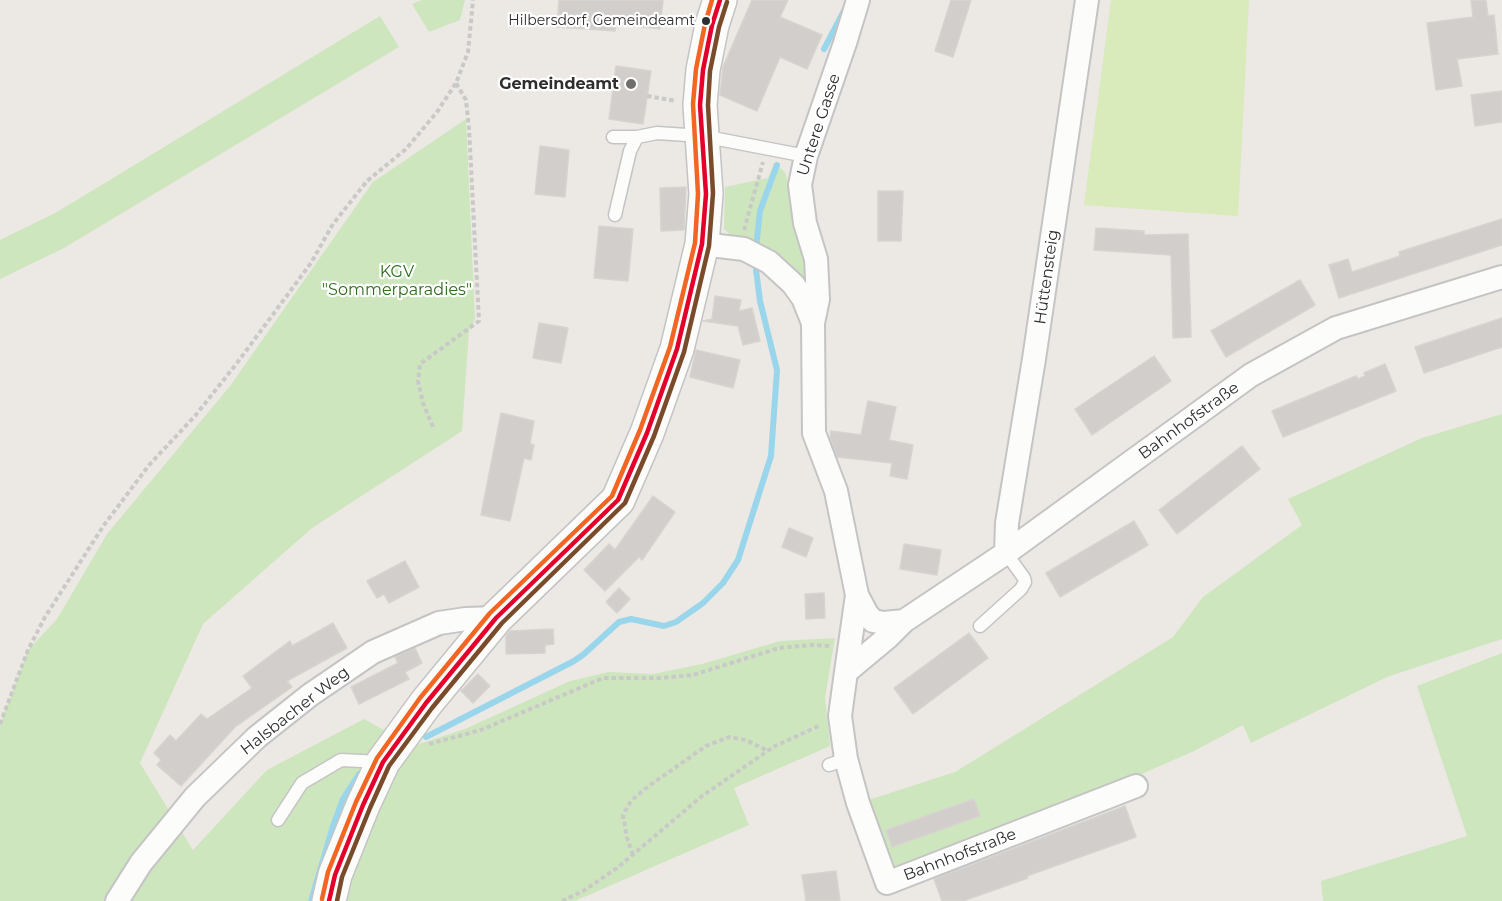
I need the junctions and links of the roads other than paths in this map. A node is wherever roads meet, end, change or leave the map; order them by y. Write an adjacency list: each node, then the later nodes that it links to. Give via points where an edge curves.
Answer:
1 (719, 0): 4 (main road, via 703,70)
2 (858, 0): 7 (street, Untere Gasse)
3 (1087, 0): 12 (street, Hüttensteig, via 1007,523)
4 (702, 136): 6 (lane, via 657,133); 7 (lane); 9 (main road, via 706,194)
5 (613, 137): 6 (lane)
6 (637, 137): 8 (lane)
7 (806, 156): 11 (street, Untere Gasse, via 800,185 805,223 816,259 818,299)
8 (615, 215)
9 (702, 244): 11 (street, Bahnhofstraße, via 742,249 769,262 793,284); 14 (main road, via 677,349 618,500)
10 (1502, 277): 12 (street, Bahnhofstraße, via 1336,328 1251,375)
11 (813, 322): 13 (street, Bahnhofstraße, via 814,433 836,491)
12 (1006, 553): 15 (street, Bahnhofstraße); 16 (lane, via 1025,582)
13 (857, 595): 15 (street, Bahnhofstraße, via 873,621); 17 (street, Bahnhofstraße)
14 (495, 618): 18 (main road, via 474,650 426,703); 21 (street, Halsbacher Weg, via 439,623 373,652 310,695 257,737 195,797 141,863)
15 (904, 621): 17 (street, Bahnhofstraße)
16 (980, 626)
17 (846, 672): 19 (street, Bahnhofstraße, via 837,762 858,803 886,883)
18 (383, 762): 20 (lane, via 341,760 302,783); 22 (main road, via 339,865)
19 (1136, 786)
20 (278, 820)
21 (117, 901)
22 (329, 901)

